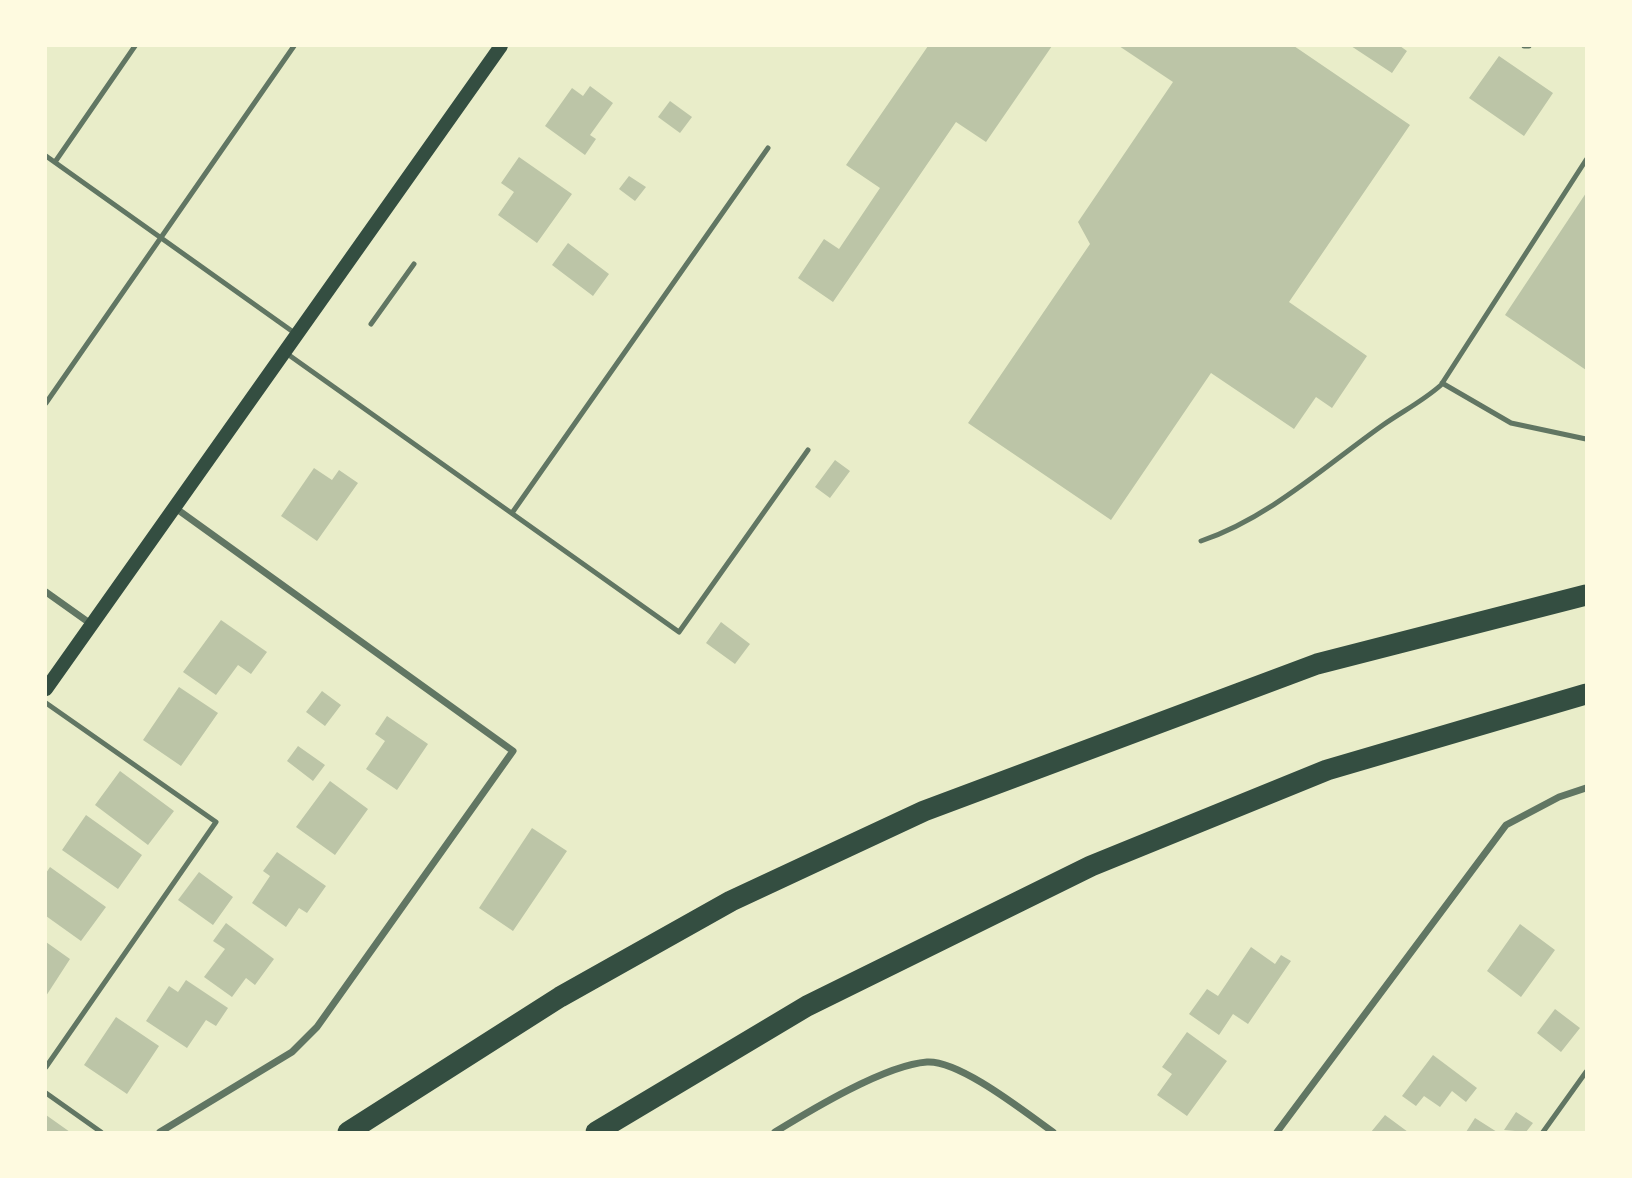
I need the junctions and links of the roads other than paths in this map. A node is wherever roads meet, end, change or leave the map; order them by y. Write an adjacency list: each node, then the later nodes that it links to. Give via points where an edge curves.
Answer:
1 (134, 46): 7 (lane)
2 (295, 46): 8 (lane)
3 (501, 46): 11 (main road)
4 (768, 148): 18 (lane)
5 (46, 156): 7 (lane)
6 (1587, 160): 13 (lane)
7 (54, 162): 8 (lane)
8 (162, 239): 11 (lane); 14 (lane)
9 (415, 264): 10 (lane)
10 (371, 324)
11 (296, 334): 12 (main road)
12 (284, 352): 17 (main road); 18 (lane)
13 (1442, 383): 15 (lane, via 1511,423); 19 (lane, via 1419,405 1233,530)
14 (46, 403)
15 (1587, 439)
16 (808, 450): 18 (lane, via 679,632)
17 (174, 507): 22 (main road); 31 (street, via 513,751 317,1027 292,1052)
18 (512, 513)
19 (1201, 541)
20 (46, 592): 22 (street)
21 (1587, 595): 32 (highway, via 1317,664 924,811 731,901 560,997)
22 (91, 624): 23 (main road)
23 (46, 689)
24 (1587, 694): 33 (highway, via 1327,770 1091,866 807,1006)
25 (46, 703): 27 (lane, via 216,822)
26 (1587, 788): 36 (street, via 1506,825)
27 (46, 1067)
28 (1587, 1072): 37 (lane)
29 (46, 1093): 30 (lane)
30 (101, 1132)
31 (160, 1132)
32 (348, 1132)
33 (596, 1132)
34 (775, 1132): 35 (street, via 881,1075 928,1062 976,1078)
35 (1053, 1132)
36 (1277, 1132)
37 (1543, 1132)

